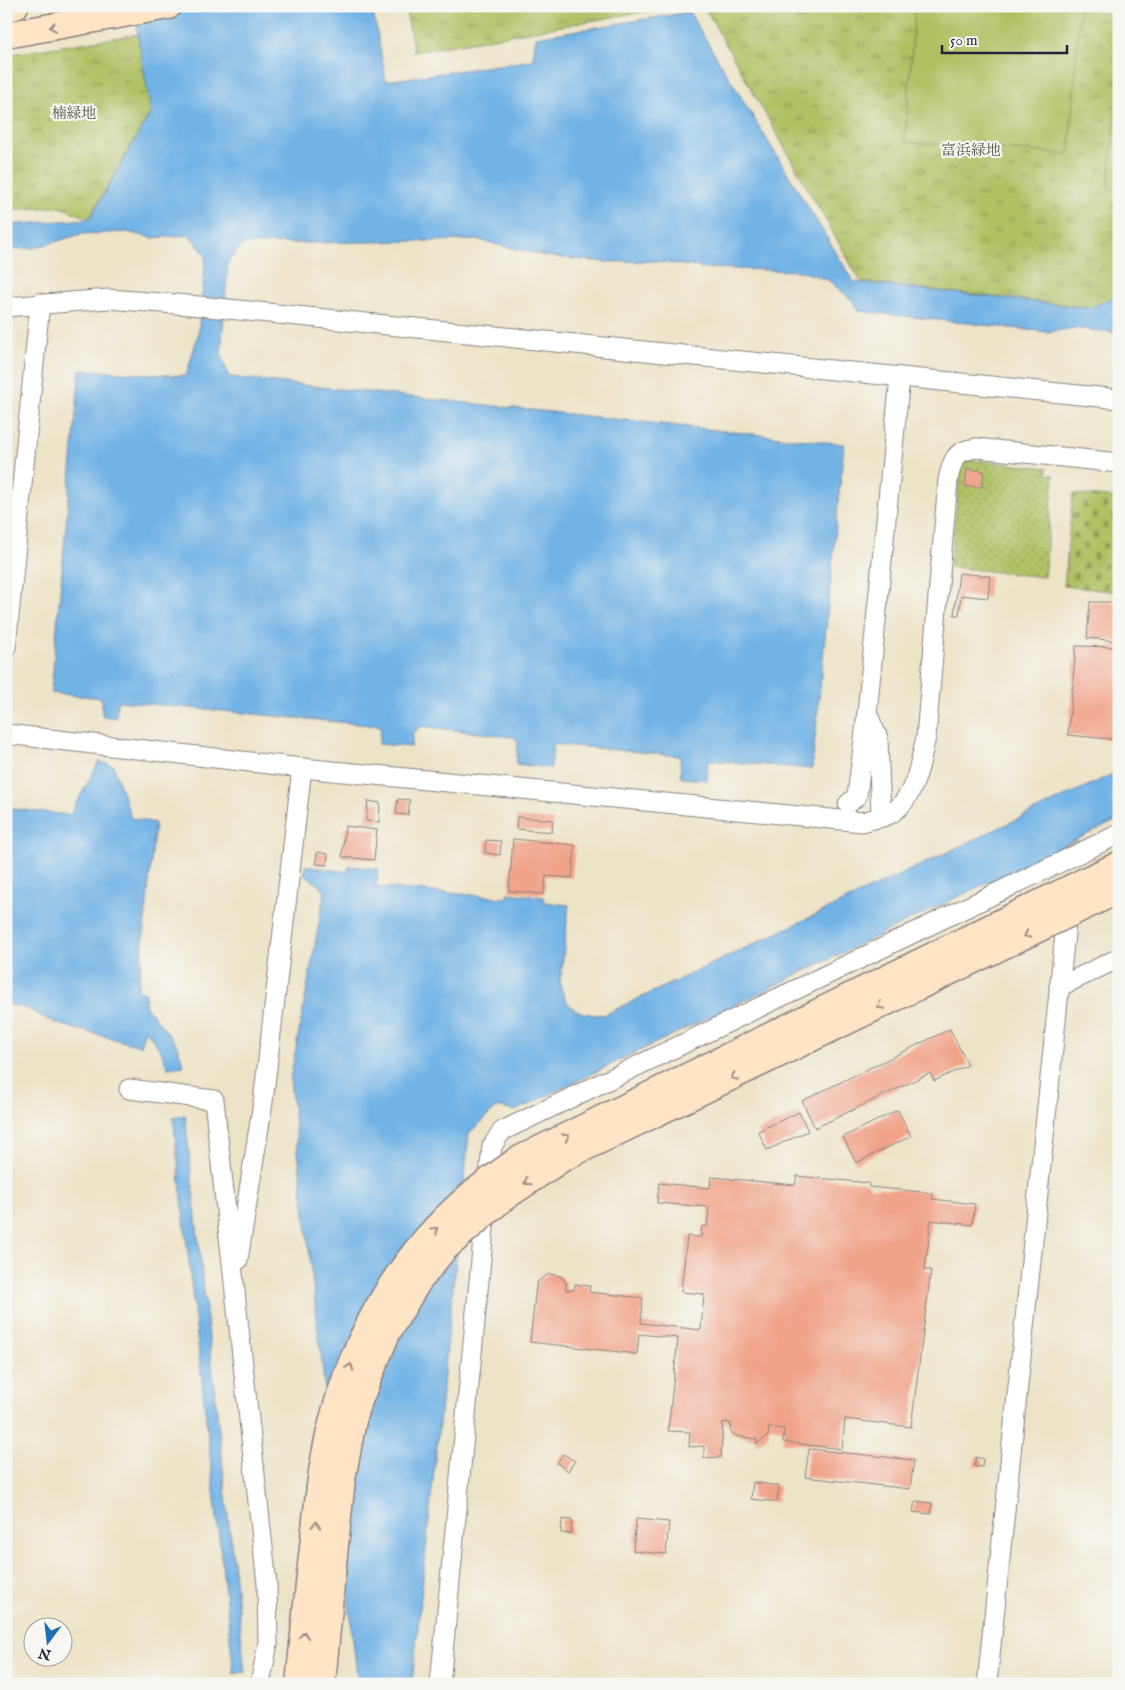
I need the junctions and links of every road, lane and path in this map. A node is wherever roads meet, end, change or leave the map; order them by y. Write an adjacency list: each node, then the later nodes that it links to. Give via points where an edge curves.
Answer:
1 (15, 6): 3 (street)
2 (168, 6): 4 (street, one-way to 4)
3 (6, 8)
4 (6, 35)
5 (40, 303): 6 (street); 7 (street, via 108,299 189,305); 10 (street)
6 (6, 306)
7 (900, 377): 8 (street); 11 (street)
8 (1119, 399)
9 (1119, 462): 15 (street, via 977,448 965,449 952,460 926,737 919,771 906,799 891,814)
10 (6, 647)
11 (867, 713): 14 (street, via 857,796); 15 (street, via 878,738)
12 (6, 734): 13 (street)
13 (302, 768): 15 (street, via 862,822); 23 (street, via 263,1102)
14 (848, 804)
15 (881, 817)
16 (1119, 834): 17 (street)
17 (1072, 856): 21 (street); 28 (street, via 502,1131 496,1137 492,1146)
18 (1119, 865): 19 (street)
19 (1103, 889): 24 (street, bridge, via 516,1162 466,1198 421,1245 390,1285 359,1343 338,1401 322,1471)
20 (1119, 958): 21 (street)
21 (1059, 987): 29 (street)
22 (129, 1089): 23 (street, via 214,1100)
23 (234, 1282): 25 (street, via 267,1584 268,1643)
24 (321, 1574): 26 (street, one-way to 24); 27 (street)
25 (260, 1684)
26 (299, 1684)
27 (322, 1684)
28 (440, 1684)
29 (987, 1684)

